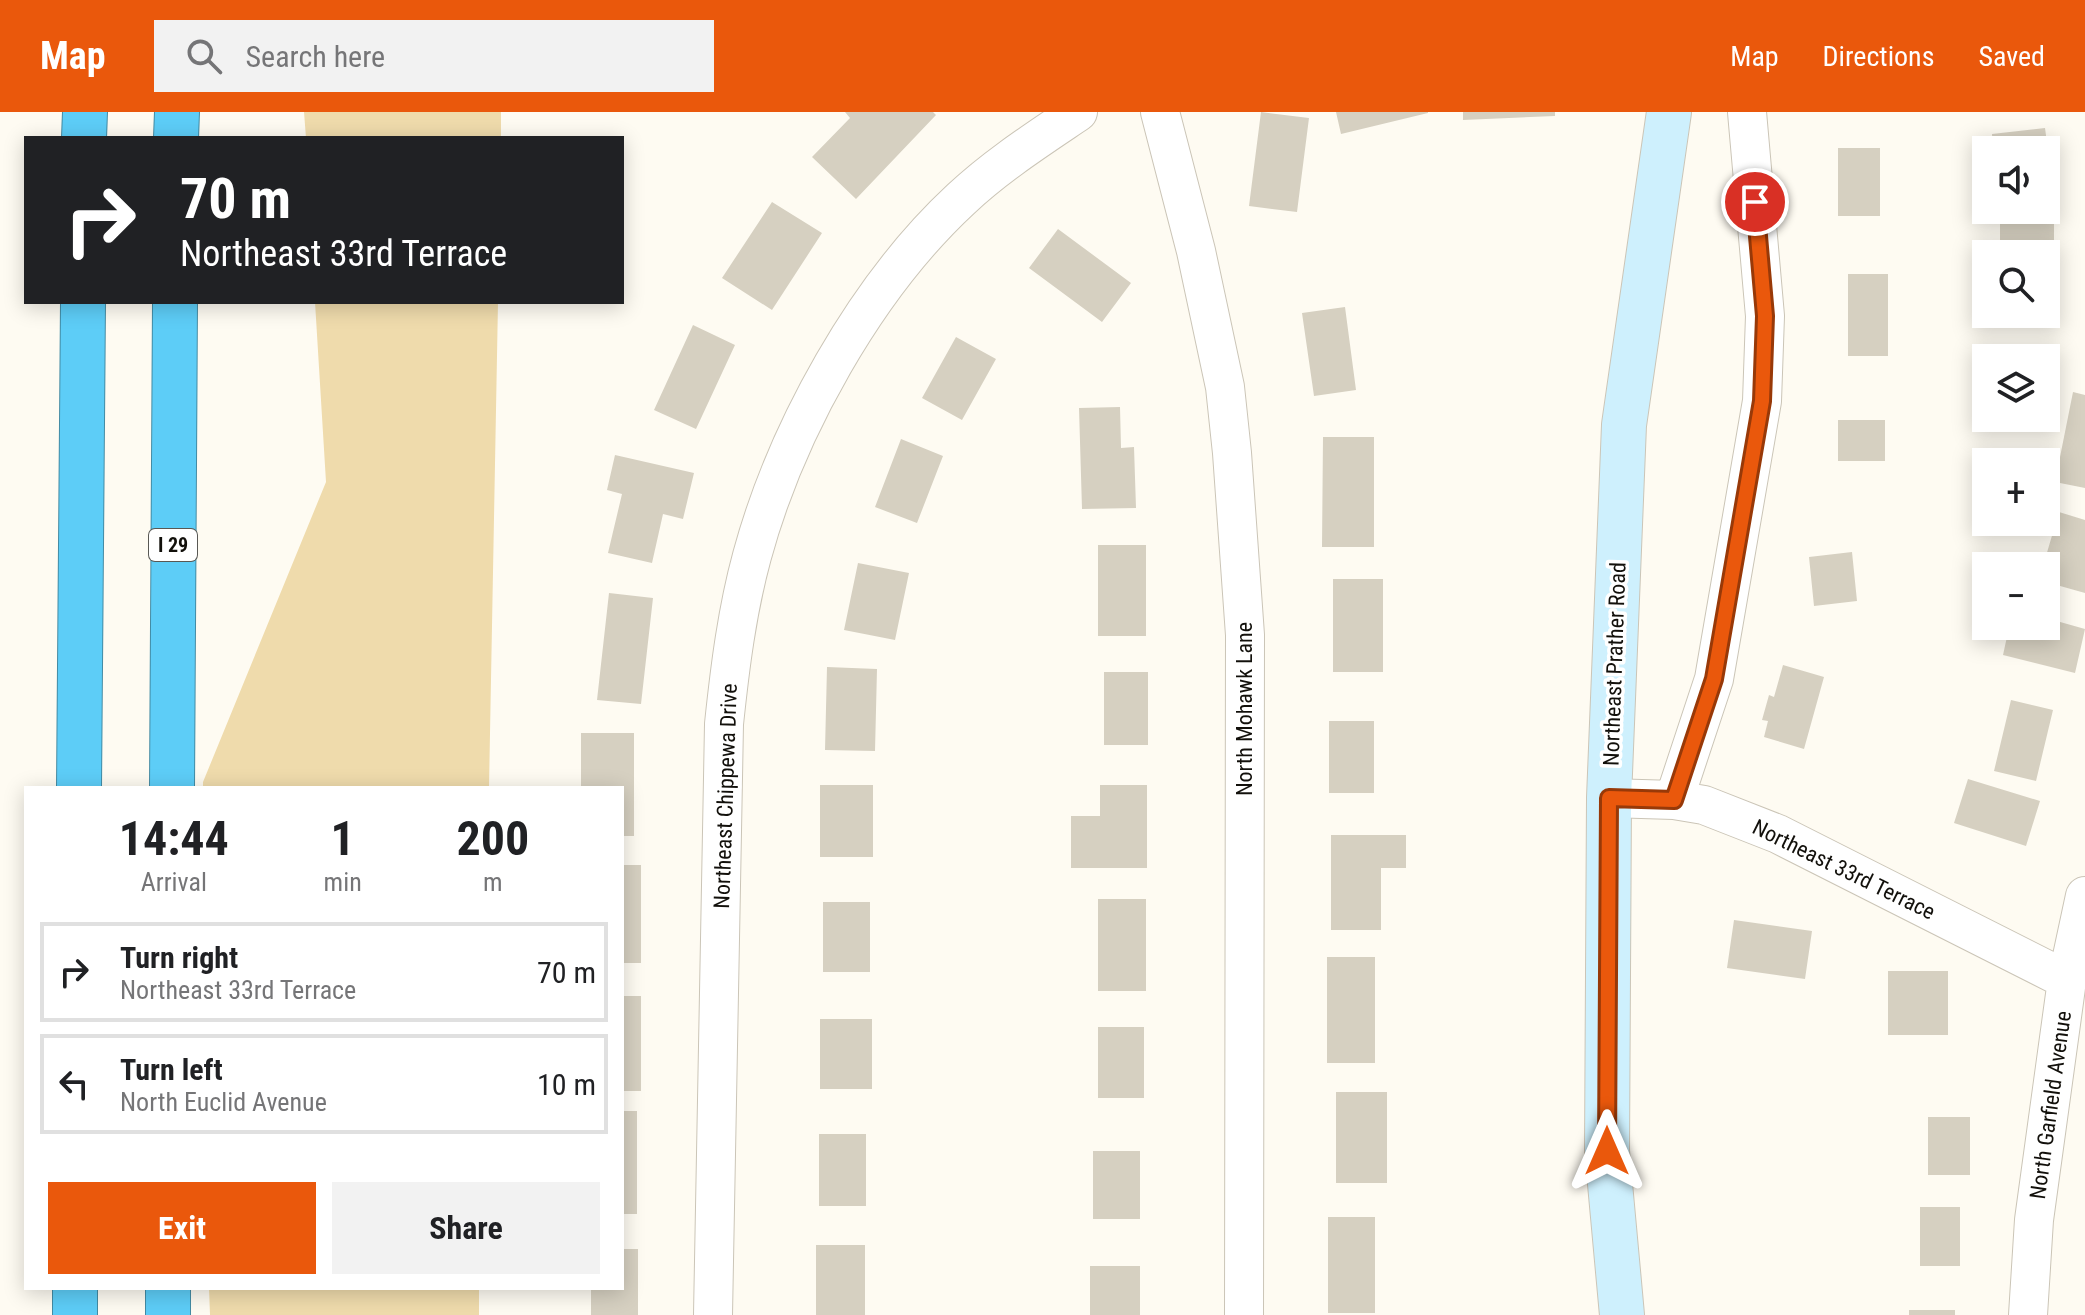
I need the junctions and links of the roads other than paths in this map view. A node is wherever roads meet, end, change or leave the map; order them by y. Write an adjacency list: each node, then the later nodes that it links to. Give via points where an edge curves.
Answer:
1 (85, 112): 7 (highway)
2 (177, 112): 8 (highway)
3 (1078, 112): 21 (street, Northeast Chippewa Drive, via 962,197 888,282 840,352 800,426 755,544 733,640 724,724)
4 (1160, 112): 22 (street, North Mohawk Lane, via 1225,387 1234,468 1245,635)
5 (1669, 112): 13 (main road, Northeast Prather Road, via 1624,425)
6 (1747, 112): 14 (street, via 1765,316 1762,401 1714,679)
7 (84, 136)
8 (176, 136)
9 (83, 304): 11 (highway)
10 (175, 304): 12 (highway, I 29)
11 (79, 786)
12 (172, 786)
13 (1609, 798): 14 (street, Northeast 33rd Terrace); 23 (main road, Northeast Prather Road, via 1607,1151)
14 (1674, 800): 16 (street, Northeast 33rd Terrace, via 1704,805 1778,834)
15 (2085, 896): 16 (street, North Garfield Avenue)
16 (2067, 980): 24 (street, North Garfield Avenue, via 2034,1220)
17 (75, 1290): 19 (highway)
18 (168, 1290): 20 (highway)
19 (75, 1315)
20 (168, 1315)
21 (713, 1315)
22 (1244, 1315)
23 (1622, 1315)
24 (2028, 1315)

